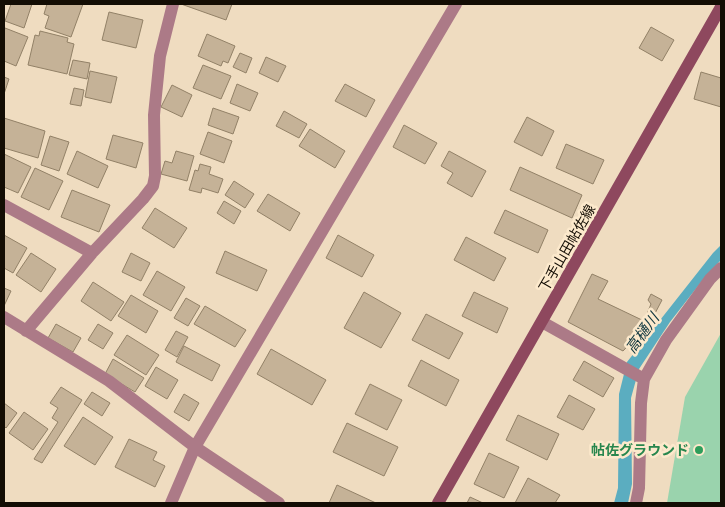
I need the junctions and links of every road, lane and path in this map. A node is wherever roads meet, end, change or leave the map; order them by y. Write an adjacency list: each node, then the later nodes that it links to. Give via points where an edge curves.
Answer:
1 (173, 4): 5 (street, via 160,56 154,115 153,186)
2 (456, 4): 11 (street)
3 (721, 7): 8 (main road, 下手山田帖佐線)
4 (4, 205): 5 (street)
5 (92, 253): 9 (street)
6 (721, 268): 10 (street)
7 (4, 317): 9 (street)
8 (542, 322): 10 (street); 14 (main road, 下手山田帖佐線)
9 (26, 331): 11 (street, via 109,381)
10 (641, 376): 15 (street)
11 (195, 447): 12 (street); 13 (street)
12 (171, 503)
13 (278, 503)
14 (438, 503)
15 (636, 503)

